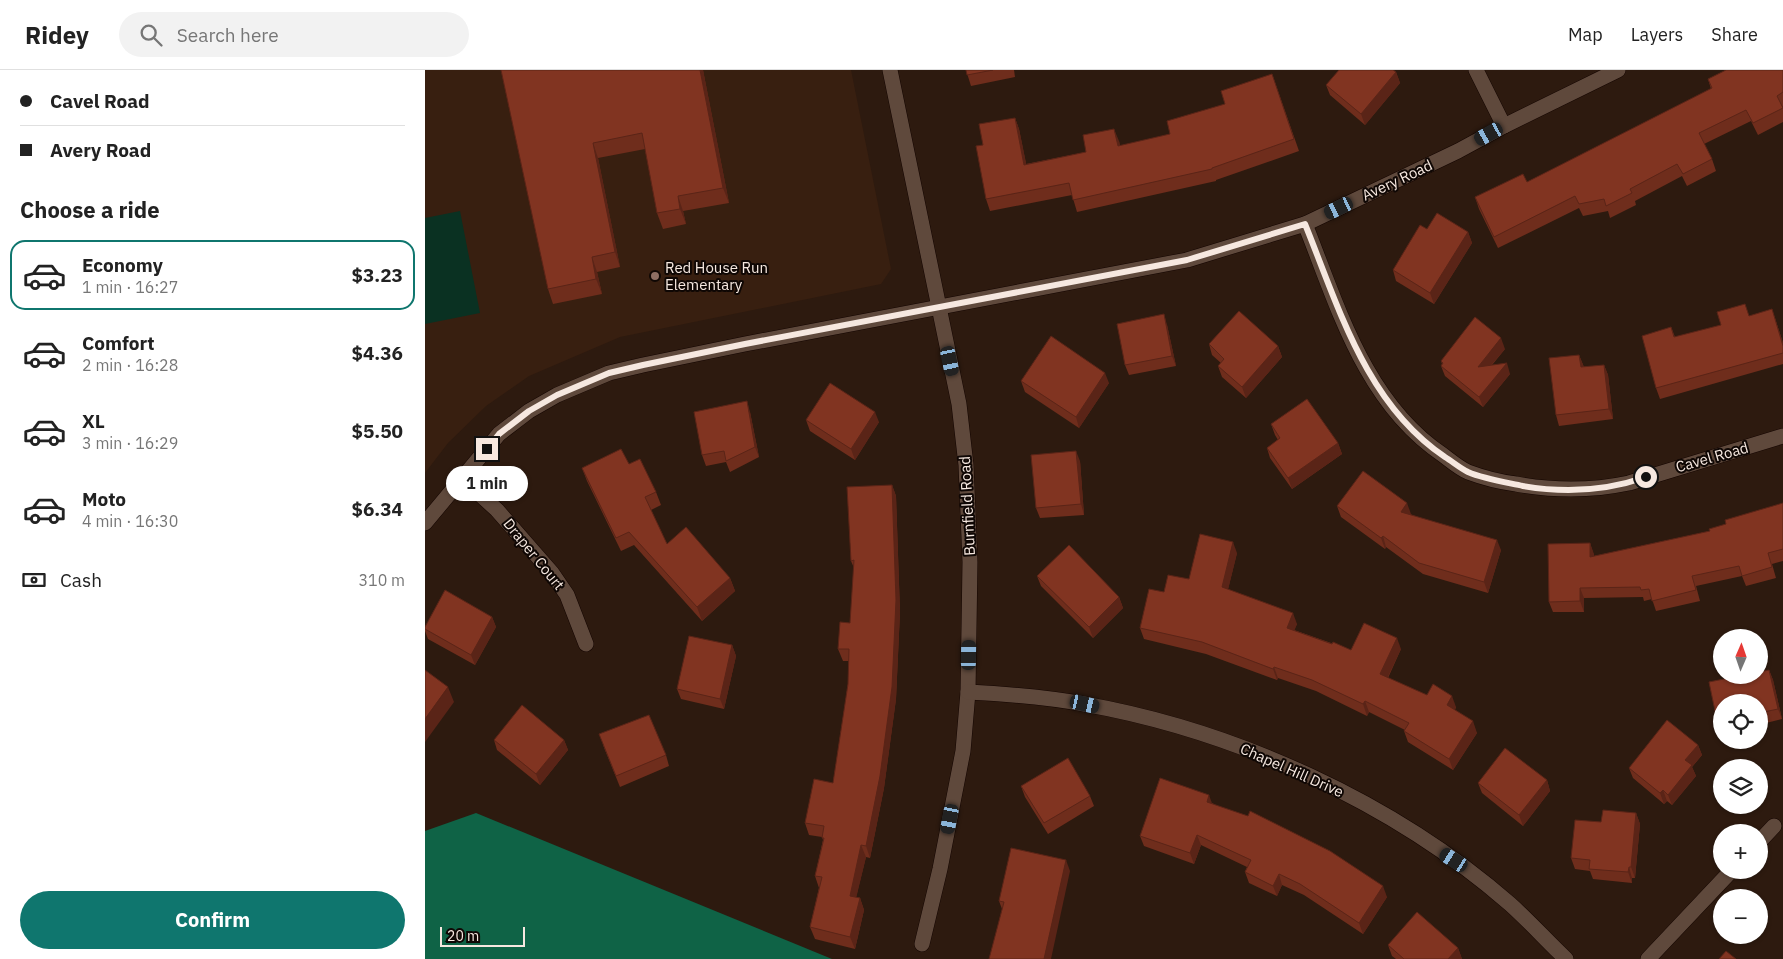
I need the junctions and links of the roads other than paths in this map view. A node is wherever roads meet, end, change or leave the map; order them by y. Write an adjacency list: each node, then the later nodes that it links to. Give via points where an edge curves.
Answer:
1 (890, 70): 6 (street, Burnfield Road)
2 (1476, 70): 4 (street)
3 (1618, 70): 4 (street, Avery Road)
4 (1504, 126): 5 (street, Avery Road)
5 (1305, 224): 6 (street, Avery Road, via 1187,260); 7 (street, Cavel Road, via 1352,342 1381,393 1415,434 1467,471 1538,488 1607,488)
6 (939, 308): 8 (street, Avery Road, via 609,373 529,411 499,434); 11 (street, Burnfield Road, via 959,404 966,465 970,562)
7 (1783, 436)
8 (462, 478): 9 (street, Avery Road); 10 (street, Draper Court, via 497,510 552,573 567,596)
9 (425, 523)
10 (586, 644)
11 (968, 692): 15 (street, Burnfield Road, via 954,803); 16 (street, Chapel Hill Drive, via 1066,701 1160,721 1287,765 1350,795 1454,860 1510,904)
12 (1774, 826): 13 (street)
13 (1768, 832)
14 (1724, 879): 17 (street)
15 (922, 944)
16 (1566, 959)
17 (1648, 959)

